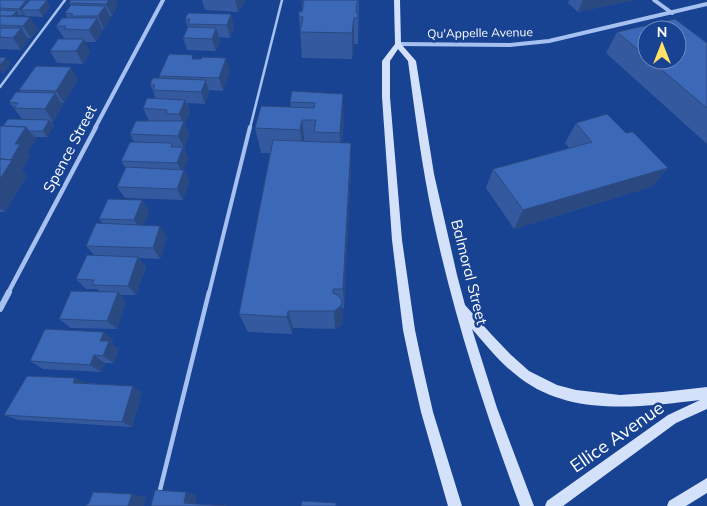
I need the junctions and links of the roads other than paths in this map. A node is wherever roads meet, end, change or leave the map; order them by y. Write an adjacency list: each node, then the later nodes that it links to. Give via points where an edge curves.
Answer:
1 (65, 0): 9 (lane)
2 (163, 0): 11 (street, Spence Street)
3 (282, 0): 15 (lane)
4 (397, 0): 8 (main road)
5 (654, 0): 7 (street)
6 (707, 4): 7 (street, Qu'Appelle Avenue)
7 (672, 13): 8 (street, Qu'Appelle Avenue, via 526,44)
8 (398, 44): 10 (main road, Balmoral Street, via 412,61 433,191); 16 (main road, via 386,61 397,240 417,368)
9 (0, 87)
10 (460, 307): 12 (main road, via 517,368 535,381 576,398 622,402); 17 (main road, Balmoral Street, via 490,406)
11 (0, 309)
12 (707, 393)
13 (707, 403): 18 (main road, Ellice Avenue, via 672,419)
14 (707, 485): 19 (main road)
15 (159, 496)
16 (455, 506)
17 (527, 506)
18 (552, 506)
19 (674, 506)

